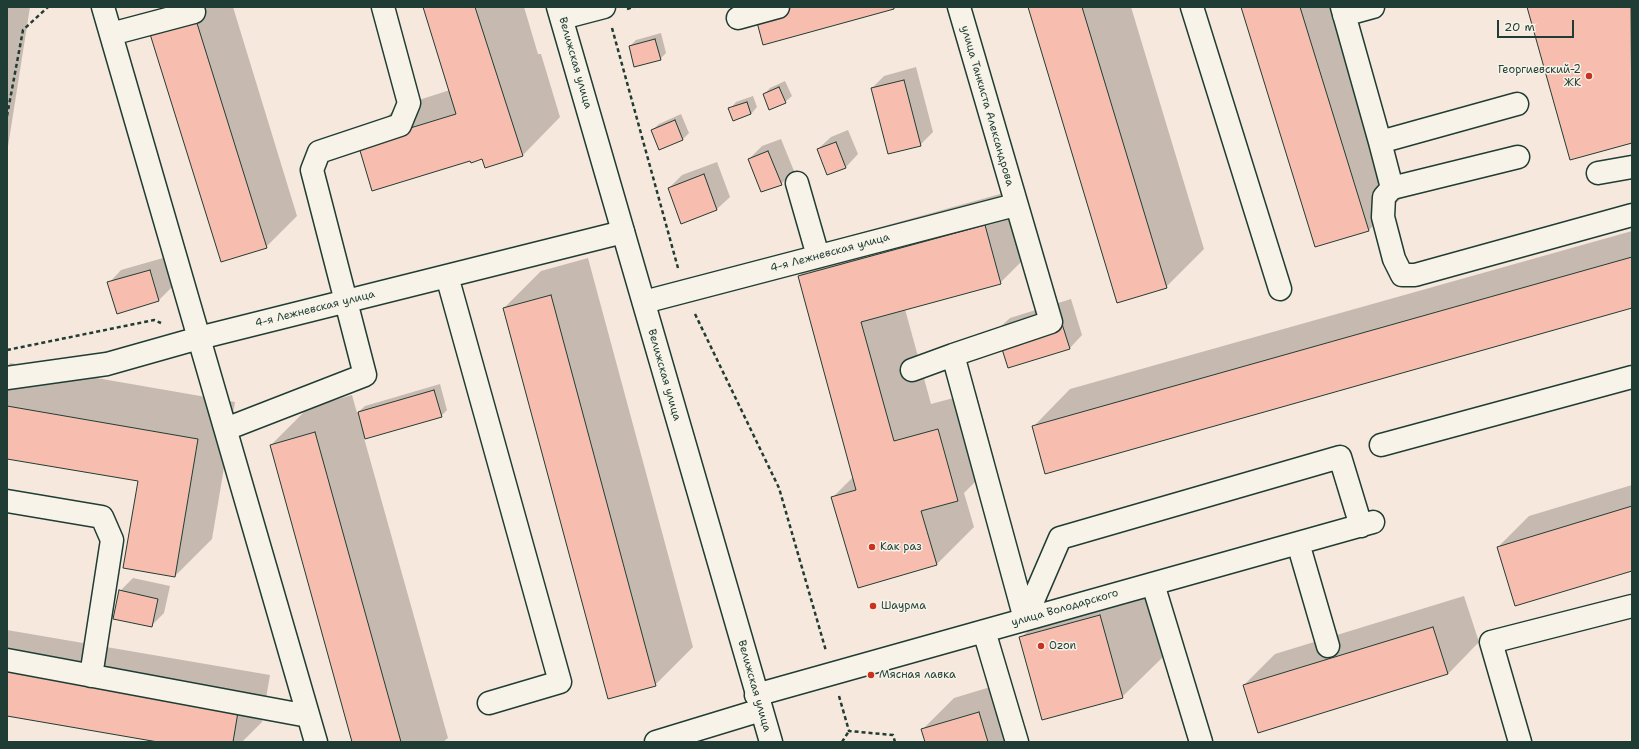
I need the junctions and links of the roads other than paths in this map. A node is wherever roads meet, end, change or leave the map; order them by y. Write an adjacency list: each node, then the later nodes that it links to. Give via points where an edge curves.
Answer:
1 (103, 7): 12 (street)
2 (383, 7): 26 (street, via 409,103 400,126 319,152 312,170)
3 (778, 7): 11 (street)
4 (959, 7): 20 (street, улица Танкиста Александрова)
5 (1192, 7): 25 (street)
6 (1373, 7): 7 (street)
7 (1343, 11): 14 (street)
8 (194, 12): 12 (street)
9 (560, 13): 10 (street); 22 (street, Велижская улица)
10 (612, 13)
11 (738, 18)
12 (111, 34): 28 (street)
13 (1517, 104): 14 (street)
14 (1380, 142): 19 (street)
15 (1518, 157): 19 (street)
16 (1632, 167): 17 (street)
17 (1598, 173)
18 (798, 183): 23 (street)
19 (1392, 188): 21 (street, via 1384,197 1383,216 1394,259 1402,275 1415,275)
20 (1016, 205): 23 (street, 4-я Лежневская улица); 29 (street, улица Танкиста Александрова, via 1051,322)
21 (1632, 215)
22 (623, 232): 24 (street, 4-я Лежневская улица); 27 (street, Велижская улица)
23 (818, 256): 27 (street, 4-я Лежневская улица)
24 (447, 276): 26 (street, 4-я Лежневская улица); 45 (street, via 560,682)
25 (1280, 289)
26 (346, 302): 28 (street, 4-я Лежневская улица); 33 (street, via 365,375)
27 (644, 302): 44 (street, Велижская улица)
28 (199, 338): 32 (street, 4-я Лежневская улица, via 107,364); 33 (street)
29 (953, 355): 30 (street); 39 (street)
30 (912, 370)
31 (1632, 377): 34 (street)
32 (7, 378)
33 (226, 429): 46 (street)
34 (1381, 446)
35 (7, 501): 43 (street, via 102,517 112,540)
36 (1298, 543): 37 (street, улица Володарского); 39 (street, улица Володарского, via 1367,524 1340,457 1060,538); 41 (street)
37 (1153, 584): 39 (street, улица Володарского); 51 (street)
38 (1632, 606): 52 (street, via 1491,642)
39 (1025, 619): 40 (street, улица Володарского)
40 (984, 631): 44 (street, улица Володарского, via 832,673); 50 (street)
41 (1328, 646)
42 (7, 660): 43 (street)
43 (91, 676): 46 (street)
44 (759, 702): 48 (street, улица Володарского); 49 (street, Велижская улица)
45 (490, 703)
46 (308, 716): 47 (street)
47 (316, 742)
48 (656, 742)
49 (771, 742)
50 (1017, 742)
51 (1201, 742)
52 (1520, 742)

